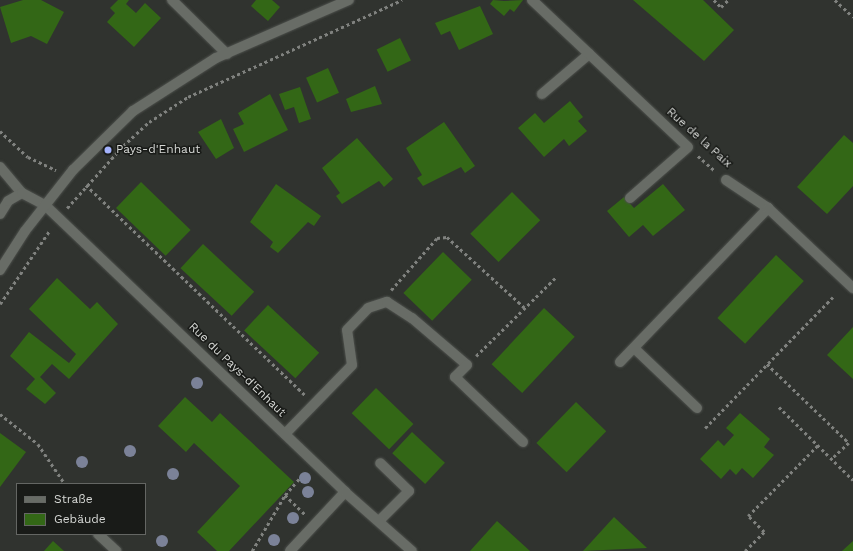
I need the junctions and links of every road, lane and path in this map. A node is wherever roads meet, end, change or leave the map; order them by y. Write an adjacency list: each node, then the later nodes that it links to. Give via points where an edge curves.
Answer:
1 (172, 0): 9 (street)
2 (349, 0): 9 (street)
3 (402, 0): 17 (path, via 188,97 149,122)
4 (532, 0): 10 (street, Rue de la Paix)
5 (714, 0): 6 (path, via 721,7)
6 (728, 0)
7 (835, 0): 8 (path)
8 (853, 17)
9 (227, 54): 20 (street, via 157,93 133,111 100,140)
10 (589, 54): 11 (street); 13 (street, Rue de la Paix)
11 (542, 94)
12 (0, 130): 15 (path, via 28,157)
13 (688, 147): 16 (path, Rue de la Paix); 19 (street)
14 (0, 167): 18 (street)
15 (55, 169)
16 (726, 180): 21 (street, Rue de la Paix)
17 (86, 185): 23 (path); 35 (path)
18 (22, 194): 20 (street, Rue du Pays-d'Enhaut); 22 (street, via 8,201)
19 (630, 198)
20 (45, 205): 23 (street, Rue du Pays-d'Enhaut); 24 (street)
21 (768, 208): 26 (street, Rue de la Paix); 31 (street)
22 (0, 214)
23 (59, 218): 29 (path); 40 (street, Rue du Pays-d'Enhaut)
24 (0, 270)
25 (556, 277): 30 (path)
26 (853, 288)
27 (833, 297): 33 (path)
28 (387, 302): 30 (path, via 393,284 437,238 447,237); 34 (street, via 412,318); 35 (street, via 368,308 347,330 352,365)
29 (0, 304)
30 (525, 308): 34 (path)
31 (634, 348): 32 (street); 37 (street)
32 (620, 362)
33 (767, 364): 39 (path); 43 (path, via 849,443)
34 (467, 365): 41 (street, via 455,377)
35 (314, 403): 40 (street)
36 (779, 407): 42 (path)
37 (697, 408)
38 (0, 414): 47 (path, via 38,444)
39 (705, 428)
40 (285, 434): 48 (street, Rue du Pays-d'Enhaut)
41 (523, 442)
42 (818, 445): 43 (path); 57 (path, via 748,516 764,532)
43 (832, 459): 46 (path)
44 (380, 463): 51 (street, via 410,491)
45 (308, 469): 49 (path)
46 (853, 480)
47 (63, 483)
48 (345, 492): 51 (street, Rue du Pays-d'Enhaut); 55 (street)
49 (285, 495): 50 (path); 54 (path)
50 (308, 517)
51 (380, 520): 56 (street, Rue du Pays-d'Enhaut)
52 (99, 535): 53 (street)
53 (116, 551)
54 (252, 551)
55 (290, 551)
56 (412, 551)
57 (745, 551)

